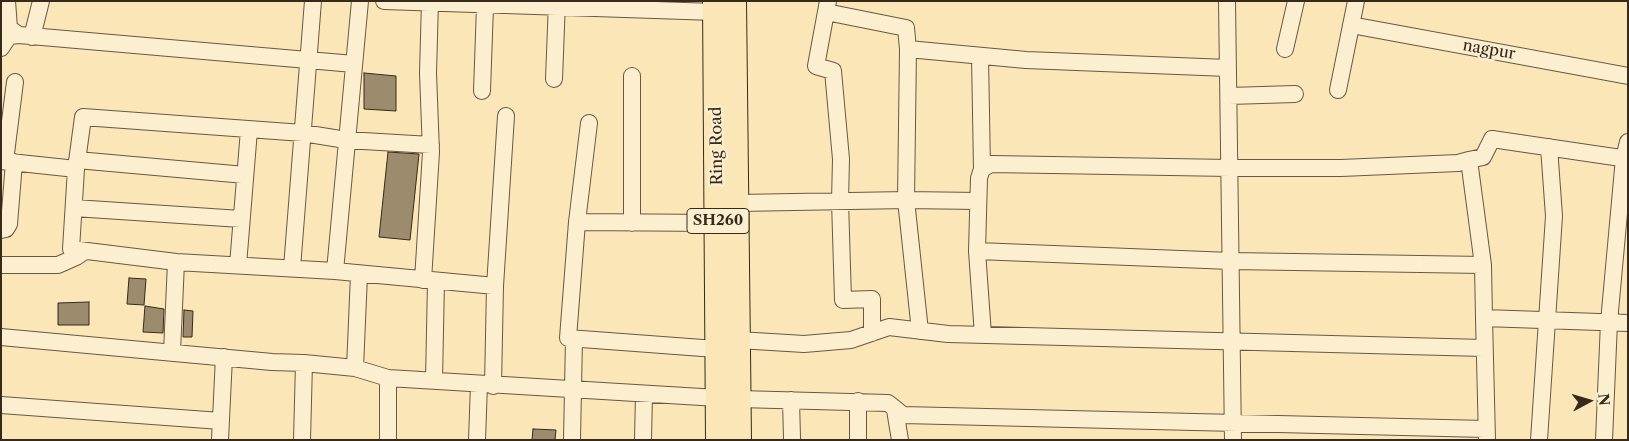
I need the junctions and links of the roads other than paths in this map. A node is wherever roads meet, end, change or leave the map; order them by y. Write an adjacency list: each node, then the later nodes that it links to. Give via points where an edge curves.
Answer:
1 (7, 1): 15 (street, via 9,28)
2 (41, 1): 15 (street)
3 (313, 1): 20 (street)
4 (360, 1): 21 (street)
5 (384, 1): 9 (street)
6 (1227, 1): 22 (street)
7 (1296, 1): 18 (street)
8 (1356, 1): 14 (street)
9 (430, 2): 10 (street); 37 (street)
10 (488, 4): 11 (street); 28 (street)
11 (557, 5): 12 (street); 25 (street)
12 (721, 5): 49 (highway, Ring Road / SH260); 54 (highway, Ring Road / SH260)
13 (827, 7): 17 (street, via 906,28); 47 (street, via 816,66 833,71 841,151)
14 (1351, 25): 24 (street, nagpur); 27 (street)
15 (26, 36): 16 (street, via 9,36); 20 (street)
16 (1, 48)
17 (908, 49): 19 (street); 46 (street)
18 (1285, 49)
19 (980, 56): 22 (street); 44 (street)
20 (308, 62): 21 (street); 34 (street)
21 (354, 64): 35 (street)
22 (1228, 68): 30 (street)
23 (632, 76): 53 (street)
24 (1628, 76)
25 (554, 79)
26 (15, 82): 41 (street)
27 (1338, 90)
28 (482, 91)
29 (1295, 94): 30 (street)
30 (1230, 96): 43 (street)
31 (506, 116): 67 (street)
32 (588, 123): 52 (street)
33 (249, 130): 34 (street); 42 (street, via 83,117); 45 (street)
34 (303, 132): 35 (street); 63 (street)
35 (346, 140): 37 (street); 64 (street)
36 (1628, 142): 39 (street)
37 (431, 145): 66 (street)
38 (1549, 147): 39 (street); 40 (street, via 1492,139 1483,157); 69 (street, via 1554,216)
39 (1626, 158): 70 (street)
40 (1469, 160): 43 (street, via 1341,168); 62 (street)
41 (7, 161): 42 (street); 55 (street, via 9,224)
42 (77, 164): 45 (street); 50 (street)
43 (1230, 168): 44 (street, via 991,164); 58 (street)
44 (982, 169): 48 (street, via 978,178)
45 (245, 175): 51 (street)
46 (906, 200): 47 (street); 48 (street); 72 (street)
47 (840, 201): 49 (street); 73 (street, via 843,300 872,299)
48 (978, 201): 57 (street)
49 (738, 203): 77 (highway, Ring Road / SH260)
50 (74, 208): 51 (street); 56 (street, via 71,249)
51 (241, 220): 61 (street)
52 (577, 222): 53 (street); 76 (street, via 568,338)
53 (632, 223): 54 (street)
54 (718, 223): 80 (highway, Ring Road / SH260)
55 (1, 230)
56 (86, 251): 59 (street); 60 (street, via 58,265)
57 (976, 251): 58 (street); 74 (street)
58 (1231, 261): 62 (street); 78 (street)
59 (176, 262): 61 (street); 81 (street)
60 (1, 265)
61 (238, 265): 63 (street)
62 (1483, 265): 68 (street)
63 (292, 268): 64 (street)
64 (335, 271): 65 (street)
65 (359, 274): 66 (street); 84 (street)
66 (430, 281): 67 (street); 86 (street)
67 (495, 286): 87 (street)
68 (1484, 318): 69 (street); 79 (street)
69 (1548, 320): 70 (street); 109 (street)
70 (1609, 322): 71 (street); 110 (street)
71 (1628, 323)
72 (920, 331): 73 (street, via 889,327); 74 (street)
73 (872, 333): 77 (street, via 851,340 804,344)
74 (984, 335): 78 (street)
75 (1, 337): 81 (street)
76 (574, 338): 80 (street); 88 (street)
77 (738, 340): 90 (highway, Ring Road / SH260)
78 (1233, 343): 79 (street); 96 (street)
79 (1484, 348): 97 (street)
80 (716, 349): 90 (highway, Ring Road / SH260)
81 (172, 352): 82 (street)
82 (224, 357): 83 (street); 95 (street)
83 (304, 363): 84 (street); 100 (street)
84 (355, 368): 85 (street)
85 (388, 378): 86 (street); 101 (street)
86 (434, 381): 87 (street)
87 (486, 385): 88 (street); 102 (street)
88 (574, 389): 89 (street); 103 (street)
89 (644, 394): 90 (street); 104 (street)
90 (728, 399): 91 (street); 105 (highway, Ring Road / SH260); 106 (highway, Ring Road / SH260)
91 (791, 400): 92 (street); 98 (street)
92 (858, 401): 94 (street, via 888,403); 107 (street)
93 (1, 405): 95 (street)
94 (895, 410): 96 (street, via 903,415); 108 (street)
95 (221, 421): 99 (street)
96 (1233, 432): 97 (street)
97 (1486, 434)
98 (792, 438)
99 (220, 440)
100 (302, 440)
101 (388, 440)
102 (477, 440)
103 (572, 440)
104 (643, 440)
105 (718, 440)
106 (739, 440)
107 (858, 440)
108 (900, 440)
109 (1539, 440)
110 (1604, 440)

